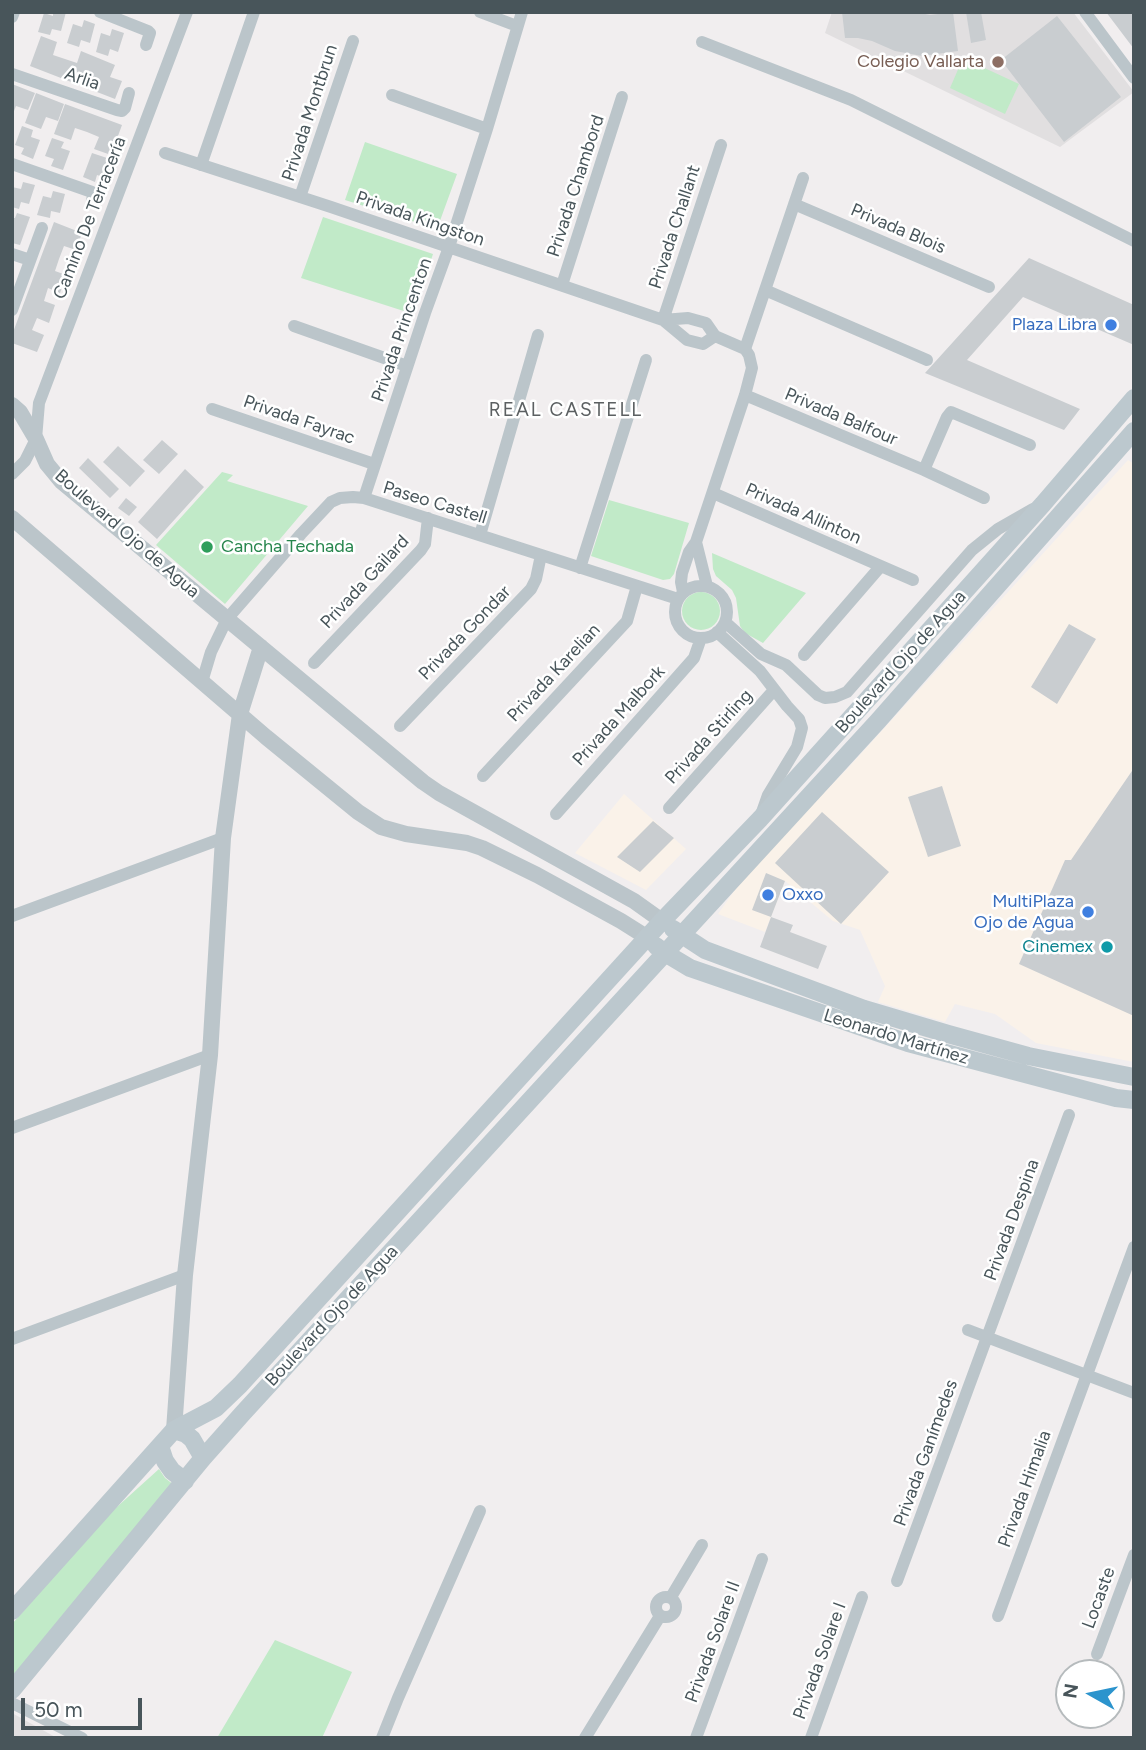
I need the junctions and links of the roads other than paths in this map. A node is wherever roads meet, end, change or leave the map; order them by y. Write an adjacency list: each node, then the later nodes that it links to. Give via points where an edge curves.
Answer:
1 (100, 12): 10 (street, via 148,31)
2 (187, 12): 47 (street, Camino De Terracería, via 39,403)
3 (254, 12): 20 (street)
4 (480, 12): 7 (street)
5 (522, 12): 7 (street, Privada Princenton)
6 (1085, 12): 12 (street)
7 (517, 26): 16 (street, Privada Princenton)
8 (353, 41): 22 (street, Privada Montbrun)
9 (702, 42): 26 (street, via 851,100)
10 (146, 45)
11 (12, 74): 13 (street, Arlia, via 122,111)
12 (1134, 78)
13 (129, 93)
14 (392, 95): 16 (street)
15 (622, 97): 30 (street, Privada Chambord)
16 (487, 129): 27 (street, Privada Princenton)
17 (721, 145): 34 (street, Privada Challant)
18 (165, 153): 20 (street, Privada Kingston)
19 (12, 164): 23 (street, via 92,192)
20 (201, 165): 22 (street, Privada Kingston)
21 (803, 178): 24 (street)
22 (300, 197): 27 (street, Privada Kingston)
23 (92, 201)
24 (794, 204): 31 (street, Privada Blois); 32 (street)
25 (42, 228): 29 (street)
26 (1134, 241)
27 (449, 247): 30 (street, Privada Kingston); 41 (street, Privada Princenton)
28 (12, 254): 29 (street)
29 (30, 260): 33 (street)
30 (562, 285): 34 (street, Privada Kingston)
31 (989, 287)
32 (765, 290): 38 (street); 40 (street)
33 (12, 310)
34 (663, 320): 37 (street, Privada Kingston, via 688,318 706,323); 37 (street, Privada Kingston, via 687,340 703,344)
35 (294, 326): 41 (street)
36 (538, 335): 58 (street)
37 (715, 336): 38 (street, Privada Kingston)
38 (745, 349): 42 (street, via 752,368)
39 (646, 360): 62 (street)
40 (927, 360)
41 (407, 366): 49 (street, Privada Princenton)
42 (745, 395): 50 (street, Privada Balfour); 52 (street)
43 (1134, 398): 55 (main road, Boulevard Ojo de Agua)
44 (12, 405): 47 (street, Boulevard Ojo de Agua)
45 (212, 409): 49 (street, Privada Fayrac)
46 (1134, 431): 84 (main road, Boulevard Ojo de Agua)
47 (36, 439): 51 (street); 67 (street, Boulevard Ojo de Agua, via 61,481)
48 (1030, 445): 50 (street, via 951,412)
49 (374, 464): 53 (street, Privada Princenton)
50 (924, 470): 54 (street, Privada Balfour)
51 (12, 474)
52 (712, 493): 59 (street); 61 (street, Privada Allinton)
53 (364, 498): 57 (street, Paseo Castell); 67 (street, Paseo Castell, via 331,502)
54 (984, 498)
55 (1043, 504): 68 (street, via 972,550 847,692 835,697 818,695 786,664 761,654); 80 (main road, Boulevard Ojo de Agua)
56 (12, 518): 73 (street)
57 (428, 518): 58 (street, Paseo Castell); 72 (street, Privada Gailard, via 421,550)
58 (480, 535): 60 (street, Paseo Castell)
59 (696, 542): 65 (street); 66 (street, via 682,573)
60 (541, 555): 62 (street, Paseo Castell); 76 (street, Privada Gondar, via 531,589)
61 (880, 567): 63 (street, Privada Allinton); 71 (street)
62 (580, 568): 64 (street, Paseo Castell)
63 (913, 580)
64 (637, 586): 66 (street, Paseo Castell); 77 (street, Privada Karelian, via 627,621)
65 (707, 586): 66 (street, via 691,588); 68 (street, via 719,592 726,606)
66 (681, 596): 69 (street, via 675,617 685,632)
67 (227, 619): 70 (street, Boulevard Ojo de Agua); 73 (street, Paseo Castell)
68 (721, 627): 69 (street); 74 (street)
69 (701, 638): 79 (street, Privada Malbork, via 694,658)
70 (261, 647): 75 (street); 83 (street, Boulevard Ojo de Agua, via 439,793)
71 (804, 655)
72 (314, 663)
73 (202, 681): 75 (street)
74 (775, 690): 78 (street, Privada Stirling); 80 (street, via 802,728)
75 (240, 714): 81 (street); 85 (street, via 382,827 482,848)
76 (400, 726)
77 (483, 776)
78 (669, 808)
79 (555, 814)
80 (760, 819): 83 (main road, Boulevard Ojo de Agua)
81 (223, 838): 82 (street); 89 (street)
82 (12, 916)
83 (663, 921): 84 (main road, Boulevard Ojo de Agua); 85 (main road, Boulevard Ojo de Agua)
84 (681, 936): 86 (main road, Boulevard Ojo de Agua); 87 (main road, Leonardo Martínez, via 705,950 863,1009)
85 (648, 938): 86 (main road); 102 (main road, Boulevard Ojo de Agua, via 240,1385 216,1408)
86 (665, 953): 88 (main road, Leonardo Martínez, via 690,968); 104 (main road, Boulevard Ojo de Agua)
87 (968, 1039): 88 (main road); 90 (main road); 91 (main road, Leonardo Martínez)
88 (933, 1050): 90 (main road, Leonardo Martínez)
89 (210, 1055): 94 (street); 96 (street)
90 (986, 1064): 92 (main road, Leonardo Martínez)
91 (1134, 1077)
92 (1134, 1100)
93 (1069, 1115): 98 (street, Privada Despina)
94 (12, 1128)
95 (1134, 1247): 100 (street, Privada Himalia)
96 (185, 1275): 99 (street); 102 (street)
97 (968, 1330): 98 (street)
98 (988, 1338): 100 (street); 110 (street, Privada Ganímedes)
99 (12, 1339)
100 (1086, 1375): 101 (street); 113 (street, Privada Himalia)
101 (1134, 1393)
102 (174, 1430): 103 (main road, Boulevard Ojo de Agua); 104 (main road, via 186,1434)
103 (160, 1446): 105 (main road, via 172,1471); 112 (main road, Boulevard Ojo de Agua)
104 (203, 1458): 105 (main road, Boulevard Ojo de Agua)
105 (185, 1481): 115 (main road, Boulevard Ojo de Agua)
106 (480, 1511): 118 (street)
107 (702, 1545): 119 (street, via 671,1597 657,1601 655,1609 660,1616)
108 (1134, 1555): 114 (street, Locaste)
109 (762, 1559): 120 (street, Privada Solare II)
110 (897, 1581)
111 (862, 1597): 121 (street, Privada Solare I)
112 (12, 1611)
113 (998, 1616)
114 (1097, 1654)
115 (12, 1690)
116 (12, 1703): 117 (street)
117 (82, 1738)
118 (382, 1738)
119 (585, 1738)
120 (696, 1738)
121 (811, 1738)

